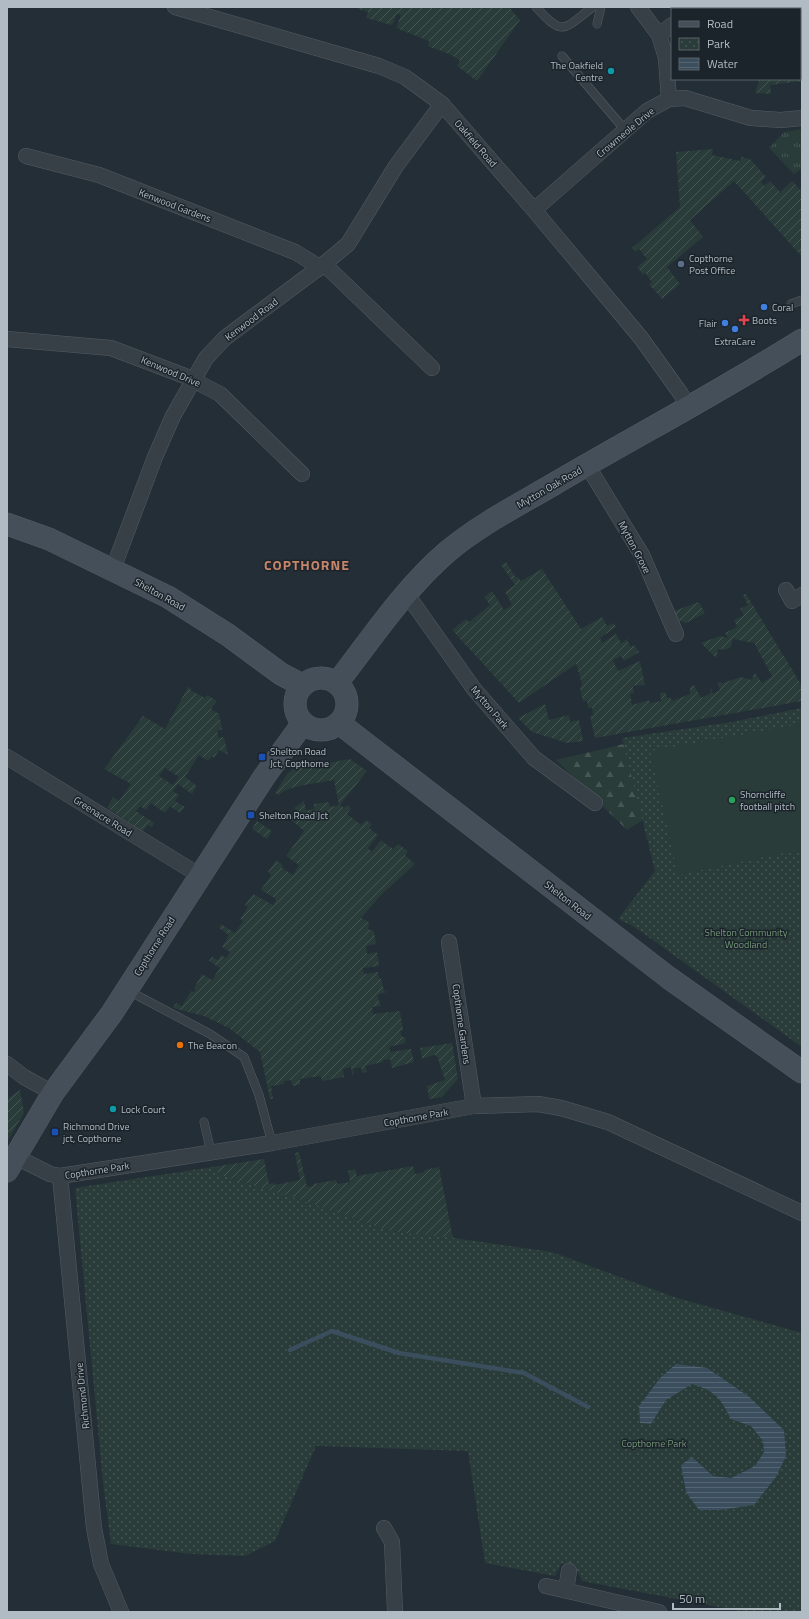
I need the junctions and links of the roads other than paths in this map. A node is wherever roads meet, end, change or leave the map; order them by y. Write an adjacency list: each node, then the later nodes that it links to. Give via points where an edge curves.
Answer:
1 (175, 7): 11 (street, Oakfield Road, via 379,66 405,77)
2 (536, 7): 3 (lane, via 551,24 564,28)
3 (593, 7)
4 (600, 7): 6 (lane)
5 (638, 7): 8 (street)
6 (597, 24)
7 (671, 26): 8 (street)
8 (659, 35): 10 (street, via 666,58)
9 (562, 56): 13 (lane)
10 (669, 99): 12 (street, Crowmeole Drive, via 685,98 751,118); 13 (street, Crowmeole Drive, via 647,111)
11 (442, 104): 15 (street, Oakfield Road); 16 (street, Kenwood Road, via 396,166 348,244)
12 (802, 118)
13 (626, 130): 15 (street, Crowmeole Drive)
14 (26, 156): 16 (street, Kenwood Gardens, via 99,175 295,252)
15 (534, 210): 23 (street, Oakfield Road, via 641,338)
16 (321, 267): 21 (street, Kenwood Gardens); 22 (street, Kenwood Road, via 226,338 206,358)
17 (802, 300): 18 (lane)
18 (791, 304)
19 (7, 340): 22 (street, Kenwood Drive, via 111,348)
20 (802, 340): 23 (main road, Mytton Oak Road)
21 (432, 368)
22 (192, 379): 25 (street, Kenwood Drive, via 220,394); 27 (street, Kenwood Road, via 155,457)
23 (688, 407): 24 (main road, Mytton Oak Road)
24 (587, 465): 28 (main road, Mytton Oak Road, via 466,538 428,569); 29 (street, Mytton Grove, via 642,555)
25 (302, 474)
26 (7, 524): 27 (main road, Shelton Road, via 50,539)
27 (114, 569): 31 (main road, Shelton Road, via 168,597 228,635 281,674)
28 (406, 593): 30 (main road, Mytton Oak Road); 35 (street, Mytton Park, via 474,689 534,758)
29 (676, 634)
30 (337, 683): 31 (main road, via 323,678); 33 (main road, via 346,698 344,716)
31 (302, 685): 32 (main road, via 297,692 295,708)
32 (302, 723): 33 (main road, via 321,730); 36 (main road, Copthorne Road)
33 (339, 723): 40 (main road, Shelton Road, via 669,978)
34 (7, 757): 36 (street, Greenacre Road)
35 (595, 803)
36 (200, 875): 38 (main road, Copthorne Road)
37 (449, 942): 42 (street, Copthorne Gardens)
38 (126, 990): 41 (main road, Copthorne Road); 44 (lane, via 210,1034 244,1057 259,1095)
39 (7, 1064): 41 (street)
40 (802, 1072)
41 (53, 1093): 46 (main road, Copthorne Road)
42 (474, 1106): 44 (street, Copthorne Park); 48 (street, Copthorne Park, via 538,1104 608,1122)
43 (204, 1122): 45 (lane)
44 (272, 1143): 45 (street, Copthorne Park)
45 (211, 1152): 47 (street, Copthorne Park)
46 (11, 1164): 47 (street, Copthorne Park)
47 (60, 1176): 53 (street, Richmond Drive, via 94,1528 101,1564)
48 (802, 1213)
49 (384, 1528): 54 (street, via 392,1542)
50 (569, 1571): 52 (street)
51 (546, 1586): 52 (street)
52 (566, 1590): 55 (street)
53 (121, 1612)
54 (394, 1612)
55 (659, 1612)

